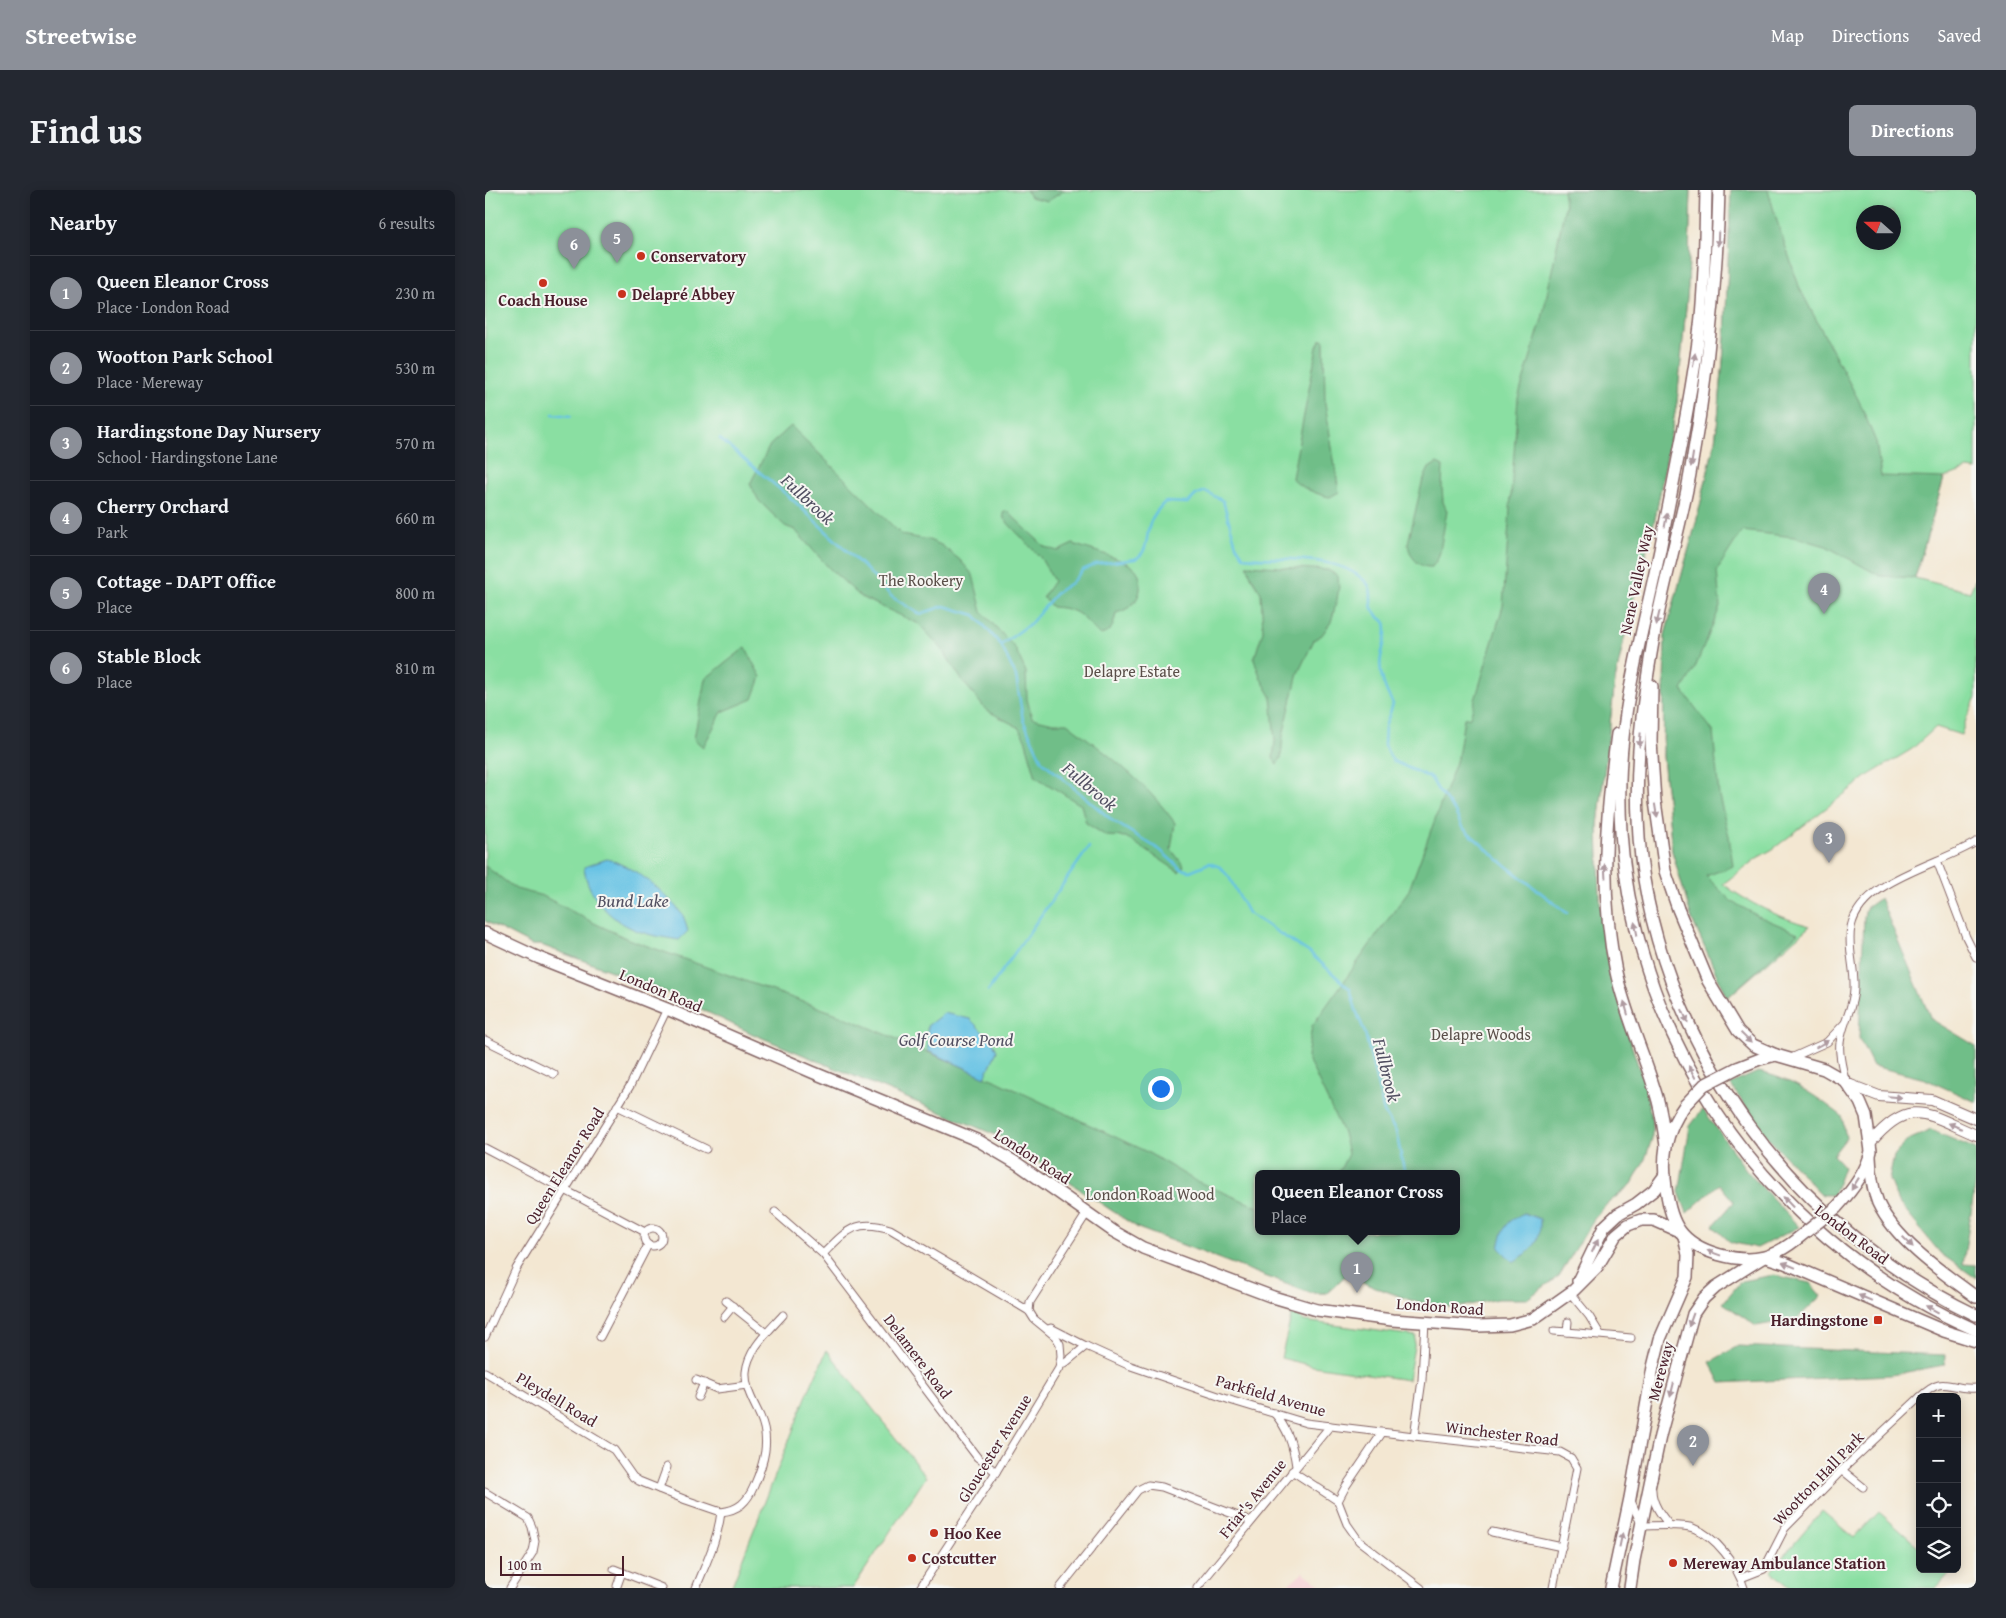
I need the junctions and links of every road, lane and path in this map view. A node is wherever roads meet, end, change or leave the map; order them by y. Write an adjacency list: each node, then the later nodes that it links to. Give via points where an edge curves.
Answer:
1 (1706, 190): 3 (highway, Nene Valley Way, one-way to 1, via 1700,325)
2 (1719, 190): 4 (highway, Nene Valley Way, one-way to 4, via 1711,326 1690,476)
3 (1656, 568): 10 (highway, Nene Valley Way, one-way to 3, via 1641,950 1623,859 1620,777 1627,709); 22 (highway, one-way to 3, via 1659,1104 1616,971 1607,912 1605,860 1606,819 1632,645)
4 (1653, 640): 9 (highway, Nene Valley Way, one-way to 9, via 1638,766 1638,821 1641,858); 14 (highway, one-way to 14, via 1651,741 1665,871 1687,933 1725,1010 1738,1031 1753,1045)
5 (1976, 842): 6 (street)
6 (1937, 861): 8 (street); 12 (street, via 1879,889 1857,911 1850,938 1854,989)
7 (485, 933): 11 (highway, London Road)
8 (1976, 957)
9 (1667, 971): 41 (highway, London Road, one-way to 41, via 1698,1044 1727,1095 1768,1151 1815,1202 1896,1270)
10 (1650, 976): 46 (highway, London Road, one-way to 10, via 1922,1303 1856,1260 1799,1214 1768,1181 1709,1104 1681,1052)
11 (667, 1009): 18 (street, Queen Eleanor Road); 29 (highway, London Road, via 979,1141 1019,1164)
12 (1846, 1021): 15 (street, one-way to 12, via 1827,1042); 17 (street, via 1839,1044)
13 (485, 1040): 16 (street)
14 (1776, 1055): 15 (highway); 22 (highway, bridge, via 1737,1068 1704,1086 1676,1117)
15 (1790, 1058): 17 (highway, via 1824,1069)
16 (555, 1074)
17 (1847, 1082): 19 (main road, one-way to 19, via 1879,1096 1932,1100); 21 (highway, via 1860,1102)
18 (617, 1106): 24 (street); 27 (street, Queen Eleanor Road)
19 (1976, 1119)
20 (1976, 1135): 21 (main road, one-way to 21, via 1916,1112 1893,1119)
21 (1871, 1142): 25 (highway)
22 (1666, 1146): 26 (highway, Mereway)
23 (485, 1148): 27 (street)
24 (706, 1148)
25 (1870, 1157): 34 (highway, Mereway, one-way to 34, bridge, via 1857,1182 1836,1208 1785,1248); 36 (highway, one-way to 36, via 1873,1187 1891,1223 1907,1242)
26 (1665, 1174): 31 (highway, Mereway, via 1671,1214); 35 (highway, London Road, one-way to 26, via 1604,1227 1654,1190)
27 (565, 1190): 30 (street); 52 (street, Queen Eleanor Road, via 516,1269)
28 (775, 1212): 33 (street, Delamere Road)
29 (1087, 1213): 39 (street, via 1030,1302); 43 (highway, London Road, via 1143,1248 1273,1296 1317,1310)
30 (645, 1232): 32 (street, via 644,1240); 32 (street, via 654,1227 661,1233 662,1239 658,1244)
31 (1682, 1233): 34 (highway, London Road, one-way to 31, via 1722,1256 1709,1252); 35 (highway, London Road, via 1654,1220 1627,1225 1615,1235 1597,1267); 77 (highway, Mereway, via 1688,1255 1687,1277 1653,1367)
32 (648, 1244): 51 (street)
33 (823, 1254): 39 (street, via 842,1235 861,1224 875,1224 890,1229); 72 (street, Delamere Road, via 977,1457)
34 (1764, 1257): 54 (highway, one-way to 34, via 1944,1331); 73 (highway, Mereway, one-way to 73, via 1716,1287 1693,1314 1675,1374)
35 (1572, 1292): 43 (highway, London Road, via 1533,1319 1510,1325); 50 (street)
36 (1976, 1297)
37 (726, 1301): 38 (street)
38 (733, 1306): 42 (street); 49 (street)
39 (1029, 1311): 45 (street)
40 (783, 1315): 49 (street)
41 (1976, 1315)
42 (724, 1317)
43 (1425, 1322): 68 (street, via 1422,1380)
44 (1568, 1322): 48 (street)
45 (1047, 1329): 55 (street, Parkfield Avenue, via 1051,1328); 56 (street, via 1060,1344)
46 (1976, 1330)
47 (1554, 1331): 48 (street)
48 (1567, 1332): 50 (street)
49 (766, 1333): 60 (street, via 749,1360)
50 (1600, 1334): 53 (street)
51 (601, 1337)
52 (485, 1338)
53 (1631, 1338)
54 (1976, 1340)
55 (1086, 1346): 56 (street); 65 (street, Parkfield Avenue, via 1128,1364)
56 (1060, 1365): 72 (street, Gloucester Avenue)
57 (485, 1372): 75 (street, Pleydell Road, via 614,1450 633,1476)
58 (696, 1380): 59 (street)
59 (704, 1384): 60 (street, via 717,1388); 63 (street)
60 (747, 1385): 79 (street, via 761,1418 765,1456 745,1503)
61 (1976, 1388): 62 (street, Wootton Hall Park, via 1935,1384)
62 (1925, 1393)
63 (698, 1398)
64 (1916, 1401): 71 (street, Wootton Hall Park)
65 (1273, 1413): 66 (street, Parkfield Avenue); 70 (street, via 1290,1437)
66 (1330, 1426): 67 (street, Parkfield Avenue); 70 (street, Friar's Avenue)
67 (1382, 1433): 68 (street, Parkfield Avenue); 78 (street)
68 (1414, 1436): 84 (street, Winchester Road, via 1560,1452 1571,1458 1577,1468)
69 (667, 1467): 75 (street)
70 (1294, 1469): 78 (street); 80 (street, Friar's Avenue)
71 (1842, 1470): 74 (street); 87 (street, Wootton Hall Park, via 1785,1528 1764,1569)
72 (996, 1472): 92 (street, Gloucester Avenue)
73 (1653, 1472): 81 (highway, Mereway); 82 (street, via 1653,1500)
74 (1863, 1487)
75 (659, 1489): 79 (street)
76 (485, 1492): 89 (street, via 528,1518 535,1541 533,1552)
77 (1630, 1498): 81 (street); 97 (highway, Mereway, one-way to 77)
78 (1338, 1501): 95 (street, via 1347,1524 1359,1541)
79 (721, 1512): 91 (street, via 719,1528)
80 (1251, 1521): 93 (street, via 1162,1487 1148,1486 1138,1490); 94 (street, Friar's Avenue)
81 (1642, 1526): 82 (street); 98 (highway, Mereway)
82 (1670, 1526): 87 (street, via 1692,1527 1709,1537)
83 (1492, 1532): 84 (street)
84 (1562, 1547): 96 (street, Winchester Road)
85 (614, 1569): 86 (street)
86 (622, 1572): 88 (street); 90 (street)
87 (1741, 1578): 99 (street)
88 (617, 1586)
89 (510, 1588)
90 (662, 1588)
91 (696, 1588)
92 (920, 1588)
93 (1060, 1588)
94 (1197, 1588)
95 (1421, 1588)
96 (1553, 1588)
97 (1611, 1588)
98 (1630, 1588)
99 (1744, 1588)

